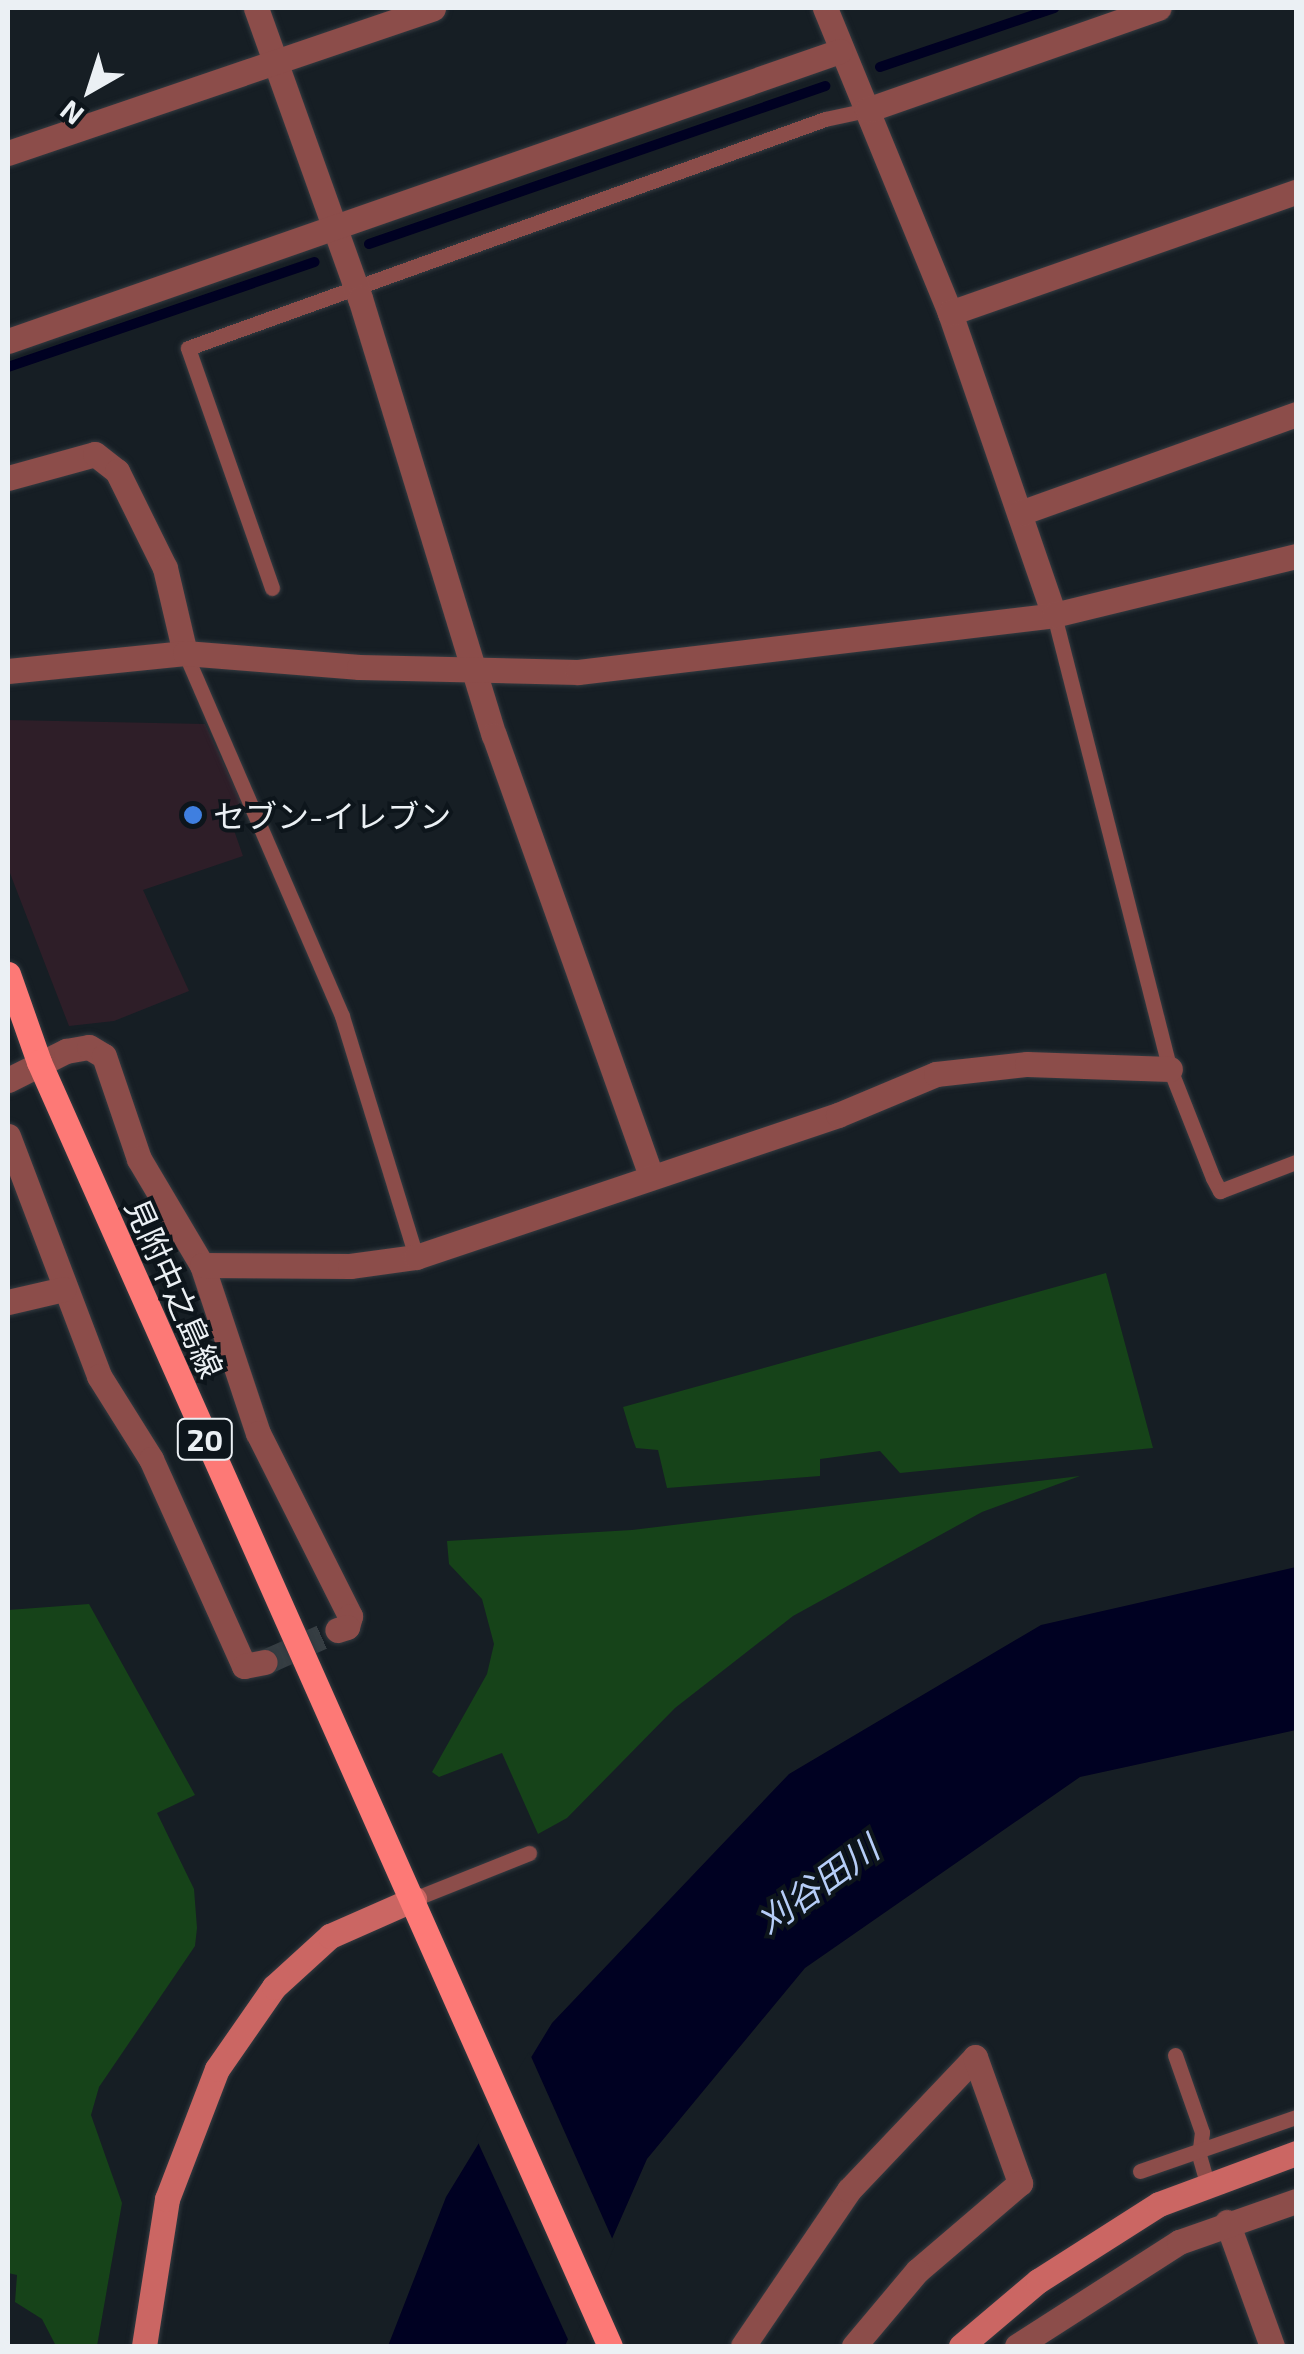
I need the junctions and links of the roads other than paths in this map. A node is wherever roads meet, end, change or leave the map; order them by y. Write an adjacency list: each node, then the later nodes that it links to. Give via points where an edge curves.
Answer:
1 (256, 8): 6 (street)
2 (434, 8): 6 (street)
3 (826, 8): 5 (street)
4 (1159, 8): 7 (street)
5 (840, 50): 7 (street); 10 (street)
6 (274, 63): 8 (street); 10 (street)
7 (868, 110): 11 (lane, via 824,119); 12 (street)
8 (8, 153)
9 (1296, 192): 12 (street)
10 (330, 225): 11 (street); 13 (street)
11 (355, 287): 18 (lane, via 188,348); 22 (street)
12 (950, 313): 16 (street)
13 (8, 341)
14 (1296, 414): 16 (street)
15 (8, 478): 20 (street, via 95,454 117,471 165,568)
16 (1020, 513): 19 (street)
17 (1296, 556): 19 (street)
18 (272, 588)
19 (1054, 615): 22 (street, via 578,672); 25 (lane)
20 (185, 653): 21 (street); 22 (street); 30 (lane, via 342,1016)
21 (8, 671)
22 (476, 672): 29 (street)
23 (8, 974): 24 (main road, 見附中之島線 / 20)
24 (39, 1062): 26 (street); 31 (street, via 90,1047 104,1056 139,1159); 37 (main road, 見附中之島線 / 20)
25 (1170, 1070): 28 (lane, via 1220,1192); 29 (street, via 1027,1064 936,1074 838,1115)
26 (8, 1080)
27 (8, 1136): 32 (street)
28 (1296, 1162)
29 (651, 1176): 30 (street)
30 (416, 1257): 31 (street, via 350,1266)
31 (202, 1265): 34 (street, via 258,1434 350,1616 348,1627)
32 (64, 1289): 33 (street); 35 (street, via 99,1376 151,1459 244,1666)
33 (8, 1302)
34 (337, 1630)
35 (266, 1662)
36 (529, 1853): 37 (lane)
37 (414, 1899): 46 (main road, via 330,1936 274,1987 216,2069 167,2200); 47 (main road, 20)
38 (1175, 2055): 40 (lane, via 1202,2132)
39 (1296, 2118): 40 (lane)
40 (1200, 2150): 42 (lane); 43 (lane)
41 (1296, 2152): 43 (main road)
42 (1140, 2171)
43 (1207, 2184): 50 (main road, via 1159,2204 1084,2251)
44 (1296, 2200): 45 (street)
45 (1227, 2222): 51 (street, via 1102,2287); 52 (street)
46 (144, 2346)
47 (610, 2346)
48 (743, 2346): 49 (street, via 849,2190 975,2057 1020,2183 918,2271)
49 (854, 2346)
50 (961, 2346)
51 (1016, 2346)
52 (1272, 2346)

